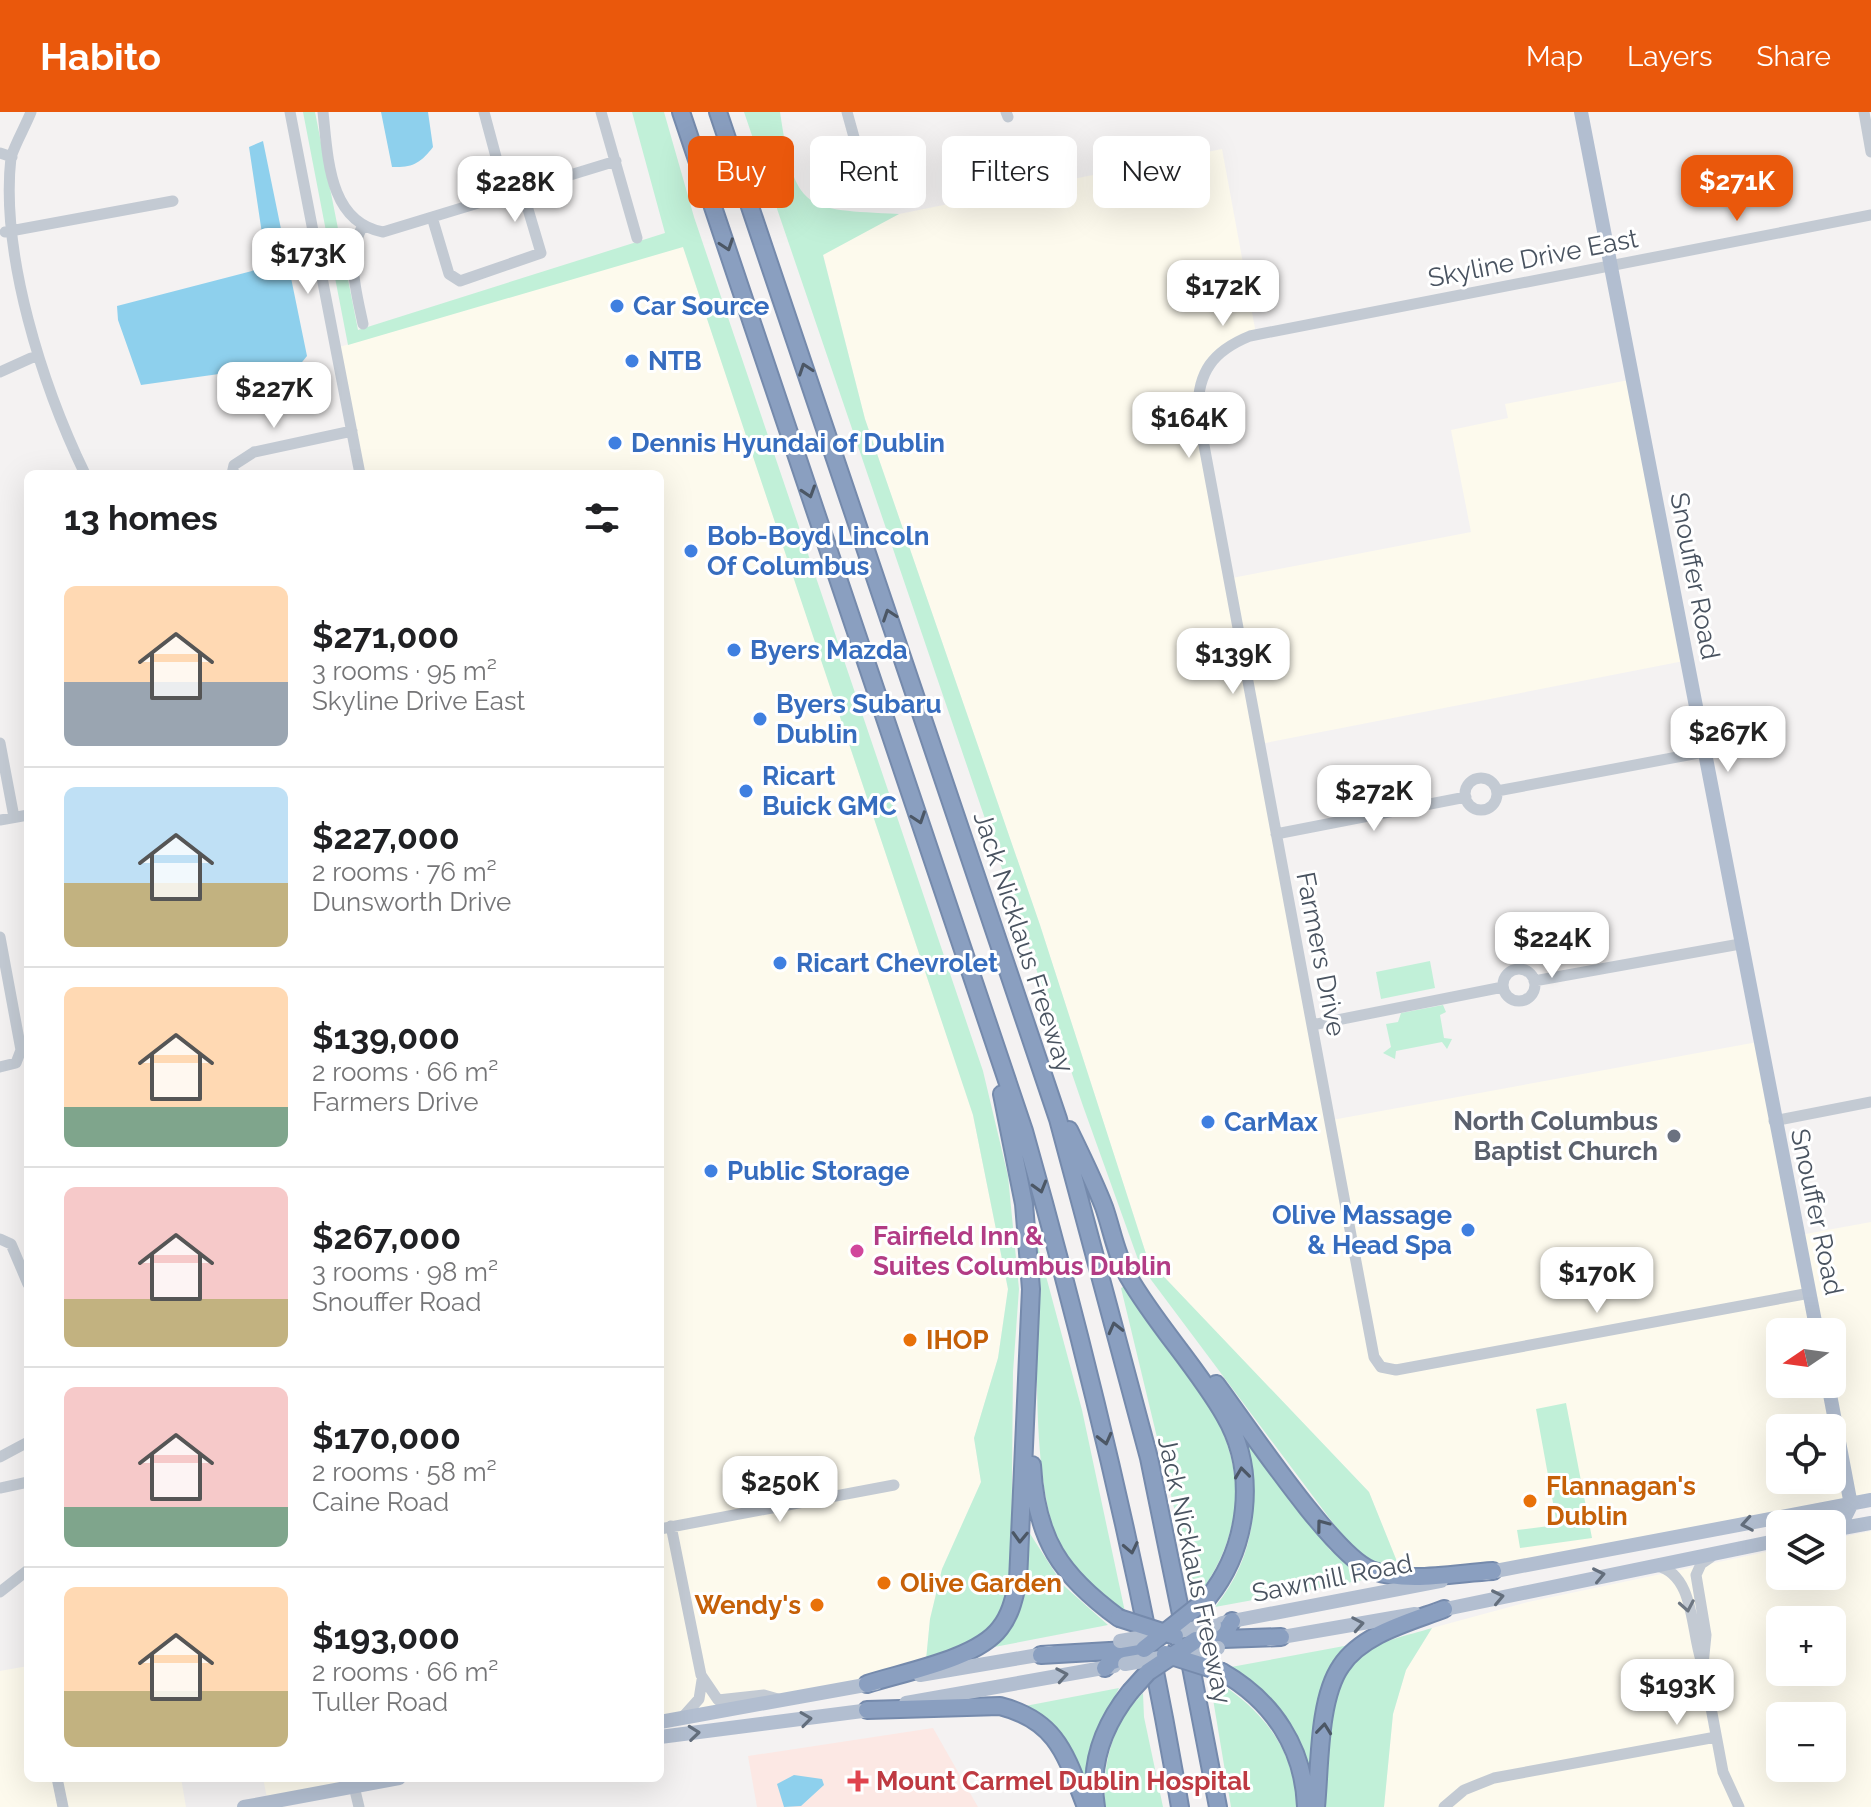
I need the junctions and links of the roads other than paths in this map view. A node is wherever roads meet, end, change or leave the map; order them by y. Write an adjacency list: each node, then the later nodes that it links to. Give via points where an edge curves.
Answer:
1 (31, 112): 13 (street)
2 (290, 112): 28 (street)
3 (323, 112): 20 (street, via 343,210)
4 (484, 112): 16 (street)
5 (601, 112): 14 (street)
6 (681, 112): 42 (highway, one-way to 42)
7 (718, 112): 46 (highway, Jack Nicklaus Freeway, one-way to 7)
8 (847, 112): 11 (street)
9 (1581, 112): 23 (main road, Snouffer Road)
10 (1864, 112): 12 (street)
11 (854, 136)
12 (1871, 152)
13 (6, 155): 21 (street)
14 (616, 161): 15 (street); 22 (street)
15 (522, 189): 16 (street); 19 (street, via 541,253 473,277 453,279)
16 (506, 194): 19 (street)
17 (173, 201): 21 (street)
18 (1871, 215): 23 (street, Skyline Drive East)
19 (432, 217): 20 (street, via 383,232)
20 (362, 227): 24 (street, via 352,265)
21 (5, 232): 25 (street)
22 (637, 238)
23 (1610, 265): 26 (street, Skyline Drive East, via 1250,336 1228,345); 33 (main road, Snouffer Road)
24 (363, 324)
25 (31, 358): 27 (street); 29 (street)
26 (1211, 362): 39 (street, Farmers Drive, via 1201,379 1198,413)
27 (0, 372)
28 (352, 431): 30 (street, via 254,452); 31 (street)
29 (83, 470)
30 (233, 470)
31 (359, 470)
32 (0, 743): 37 (street)
33 (1704, 752): 34 (street); 41 (main road, Snouffer Road)
34 (1497, 791): 35 (street, via 1488,780 1478,779 1470,783); 35 (street, via 1494,803 1483,810 1472,807)
35 (1466, 797): 39 (street)
36 (24, 816): 37 (street)
37 (14, 817): 38 (street)
38 (0, 820)
39 (1276, 834): 45 (street, Farmers Drive)
40 (0, 937): 47 (street, via 20,1058)
41 (1740, 944): 43 (street); 49 (main road, Snouffer Road)
42 (966, 953): 55 (highway, via 1013,1138 1024,1204 1031,1289); 101 (highway, one-way to 101, via 1071,1297 1130,1541)
43 (1534, 981): 44 (street, via 1516,969 1507,974); 44 (street, via 1532,994 1521,1001 1509,998)
44 (1503, 987): 45 (street)
45 (1312, 1025): 52 (street, Farmers Drive, via 1371,1341 1381,1367 1396,1370)
46 (1039, 1061): 53 (highway, via 1128,1276); 102 (highway, Jack Nicklaus Freeway, one-way to 46, via 1149,1458)
47 (0, 1067)
48 (1871, 1102): 49 (street)
49 (1774, 1121): 52 (main road, Snouffer Road)
50 (0, 1239): 51 (street, via 15,1249)
51 (24, 1273)
52 (1810, 1293): 54 (main road, Snouffer Road)
53 (1156, 1316): 71 (highway, one-way to 53, via 1388,1575 1345,1554 1187,1347); 76 (highway, one-way to 53, bridge, via 1208,1598 1227,1574 1240,1543 1244,1477 1226,1417)
54 (1814, 1318)
55 (1028, 1375): 76 (highway, bridge, via 1033,1488 1043,1530 1064,1570 1119,1618); 87 (highway, one-way to 87, via 1018,1581 1011,1608 984,1644)
56 (1831, 1398): 63 (main road)
57 (24, 1445): 58 (street)
58 (0, 1457)
59 (24, 1483): 61 (street)
60 (894, 1485): 67 (street)
61 (0, 1488)
62 (1871, 1500): 63 (main road, Sawmill Road)
63 (1851, 1505): 64 (main road); 71 (main road, Sawmill Road, one-way to 71)
64 (1846, 1515)
65 (1871, 1523): 66 (main road)
66 (1846, 1527)
67 (666, 1528): 86 (street)
68 (1766, 1542): 69 (main road, Sawmill Road)
69 (1734, 1549): 70 (main road, Sawmill Road); 85 (street, via 1704,1561 1697,1572 1706,1631)
70 (1645, 1565): 74 (main road, Sawmill Road, one-way to 70); 85 (street, one-way to 85, via 1667,1568 1679,1578)
71 (1493, 1571): 75 (main road, Sawmill Road)
72 (24, 1573): 73 (street)
73 (0, 1592)
74 (1444, 1609): 78 (main road, Sawmill Road, one-way to 74); 104 (highway, one-way to 74, via 1328,1695 1341,1666 1386,1632)
75 (1232, 1621): 77 (highway)
76 (1166, 1633): 77 (main road, bridge); 79 (highway, bridge); 80 (highway, bridge); 81 (main road, bridge)
77 (1216, 1636): 78 (highway); 79 (highway); 83 (main road, bridge)
78 (1281, 1637)
79 (1196, 1640): 83 (highway, bridge)
80 (1144, 1649): 81 (highway); 83 (highway, bridge)
81 (1122, 1653): 82 (highway); 83 (main road, bridge); 84 (highway)
82 (1041, 1655): 87 (main road)
83 (1171, 1656): 100 (highway, bridge, via 1130,1692 1104,1731 1096,1757); 103 (highway, bridge, via 1222,1672 1271,1710 1291,1741)
84 (1105, 1668): 89 (main road, one-way to 84)
85 (1704, 1672): 93 (street)
86 (702, 1680): 88 (street, via 718,1700 764,1695); 90 (street, via 699,1699)
87 (867, 1684): 88 (main road)
88 (783, 1700): 90 (main road)
89 (867, 1710): 92 (main road, one-way to 89); 99 (highway, via 1017,1710 1053,1734)
90 (682, 1718): 91 (main road)
91 (664, 1721)
92 (664, 1736)
93 (1716, 1737): 105 (street, via 1494,1778 1464,1790); 106 (street)
94 (58, 1782): 96 (street)
95 (352, 1782): 97 (main road); 98 (street)
96 (63, 1807)
97 (244, 1807)
98 (359, 1807)
99 (1086, 1807)
100 (1096, 1807)
101 (1180, 1807)
102 (1218, 1807)
103 (1306, 1807)
104 (1316, 1807)
105 (1444, 1807)
106 (1739, 1807)

